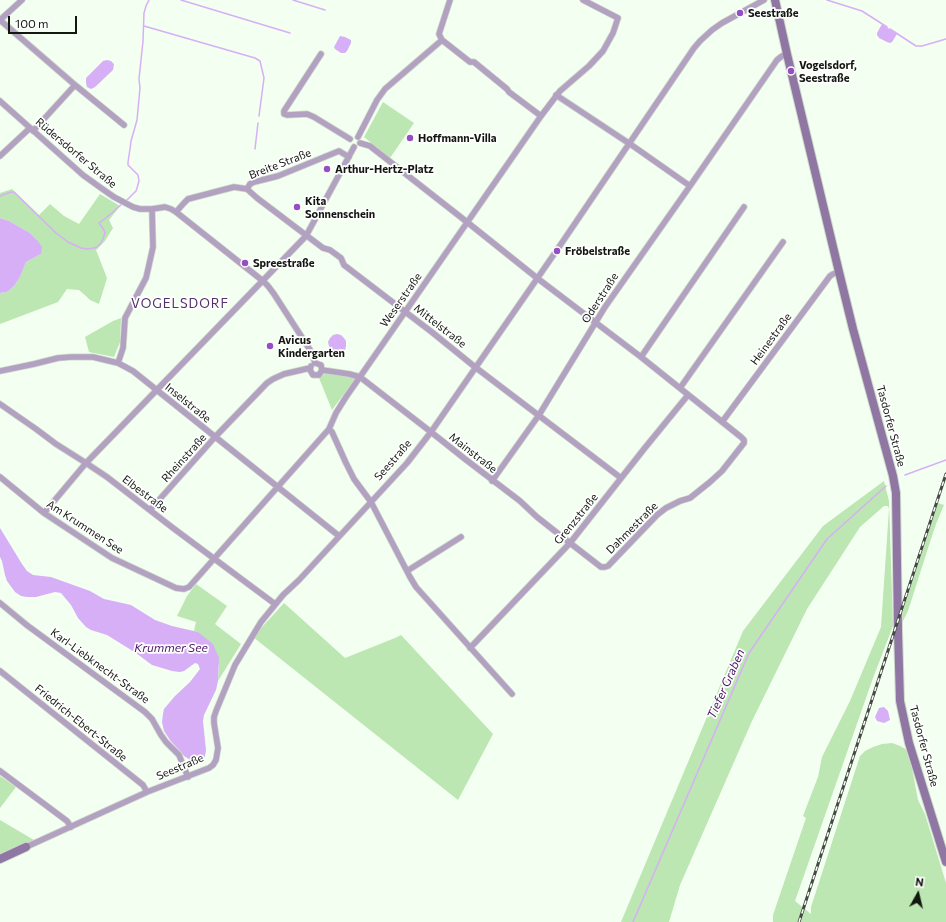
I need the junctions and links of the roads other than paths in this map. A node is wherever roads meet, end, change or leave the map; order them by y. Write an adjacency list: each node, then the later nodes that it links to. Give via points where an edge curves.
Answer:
1 (22, 0): 6 (street)
2 (450, 0): 7 (street, via 439,34)
3 (583, 0): 11 (street, Weserstraße, via 618,18 613,34 603,51)
4 (764, 0): 19 (street, Seestraße, via 722,23 700,41)
5 (775, 0): 9 (main road, Tasdorfer Straße)
6 (0, 20): 10 (street)
7 (442, 40): 13 (street, via 470,62 474,62); 16 (street, via 385,89)
8 (321, 54): 17 (street, via 284,114 307,114)
9 (787, 54): 23 (street, Oderstraße, via 777,60); 31 (main road, Tasdorfer Straße)
10 (75, 85): 14 (street); 15 (street)
11 (556, 95): 13 (street, Weserstraße); 19 (street)
12 (0, 101): 15 (street, Rüdersdorfer Straße)
13 (540, 116): 28 (street, Weserstraße)
14 (124, 125)
15 (32, 130): 21 (street); 26 (street, Rüdersdorfer Straße, via 105,191 140,209)
16 (358, 137): 17 (street); 18 (street)
17 (350, 139): 20 (street, via 350,144)
18 (360, 143): 20 (street); 28 (street, via 370,146)
19 (629, 144): 23 (street); 32 (street, Seestraße)
20 (354, 146): 22 (street)
21 (0, 156)
22 (349, 157): 24 (street, Breite Straße, via 339,151 278,176 254,182); 29 (street)
23 (690, 186): 35 (street, Oderstraße)
24 (247, 189): 27 (street, Breite Straße, via 234,187 188,200); 29 (street, Mittelstraße)
25 (744, 207): 36 (street)
26 (152, 209): 27 (street, Rüdersdorfer Straße, via 165,207); 37 (street, via 153,247 150,265 125,318 123,348)
27 (176, 212): 33 (street, Rüdersdorfer Straße)
28 (467, 222): 32 (street); 34 (street, Weserstraße)
29 (306, 236): 33 (street); 34 (street, Mittelstraße, via 330,250 344,265)
30 (783, 242): 44 (street)
31 (839, 272): 49 (street, Heinestraße, via 830,276); 79 (main road, Tasdorfer Straße, via 895,486 900,701 909,743)
32 (537, 278): 35 (street); 39 (street, Seestraße)
33 (263, 281): 38 (street, Rüdersdorfer Straße, via 312,353); 45 (street)
34 (405, 312): 39 (street, Mittelstraße); 43 (street, Weserstraße)
35 (596, 323): 36 (street); 48 (street, Oderstraße)
36 (641, 357): 44 (street)
37 (118, 363): 42 (street, Inselstraße, via 93,357 71,357); 45 (street, Inselstraße, via 133,371)
38 (315, 363): 40 (street); 41 (street, via 321,365)
39 (475, 367): 48 (street, Mittelstraße); 51 (street, Seestraße)
40 (310, 368): 41 (street, via 315,375 319,375); 52 (street, Rheinstraße, via 284,374 267,383)
41 (322, 370): 43 (street, Mainstraße)
42 (0, 371)
43 (360, 377): 50 (street, Weserstraße, via 336,413); 51 (street, Mainstraße)
44 (680, 388): 46 (street)
45 (156, 390): 52 (street, Inselstraße); 53 (street)
46 (688, 395): 49 (street); 55 (street, Grenzstraße)
47 (0, 404): 53 (street, Elbestraße)
48 (539, 415): 55 (street, Mittelstraße); 56 (street, Oderstraße)
49 (722, 422): 65 (street, Dahmestraße, via 744,440 722,471 690,498 666,508 608,566)
50 (329, 429): 57 (street, Weserstraße); 58 (street, via 354,479)
51 (431, 432): 56 (street, Mainstraße); 58 (street, Seestraße)
52 (215, 437): 57 (street, Inselstraße); 59 (street, Rheinstraße)
53 (86, 463): 59 (street, Elbestraße); 60 (street)
54 (0, 477): 60 (street, Am Krummen See)
55 (621, 478): 63 (street, Grenzstraße)
56 (492, 481): 63 (street, Mainstraße)
57 (278, 487): 61 (street, Inselstraße); 64 (street, Weserstraße)
58 (371, 502): 61 (street, Seestraße); 66 (street)
59 (150, 510): 64 (street, Elbestraße)
60 (44, 513): 67 (street, Am Krummen See, via 112,558 176,588)
61 (339, 536): 69 (street, Seestraße)
62 (461, 537): 66 (street)
63 (570, 543): 65 (street, Mainstraße); 70 (street, Grenzstraße)
64 (214, 558): 67 (street, Weserstraße); 69 (street, Elbestraße)
65 (604, 567)
66 (407, 571): 70 (street, via 416,587)
67 (189, 587)
68 (0, 603): 74 (street, Karl-Liebknecht-Straße, via 146,712 179,755)
69 (275, 604): 74 (street, Seestraße, via 235,665 216,711 216,760 213,765)
70 (470, 648): 72 (street)
71 (0, 671): 75 (street, Friedrich-Ebert-Straße, via 143,785)
72 (512, 694)
73 (0, 771): 76 (street, via 68,821)
74 (188, 777): 75 (street, Seestraße)
75 (147, 792): 76 (street, Seestraße)
76 (71, 827): 77 (street, Seestraße)
77 (26, 847): 78 (main road, Seestraße)
78 (0, 859)
79 (946, 862)

